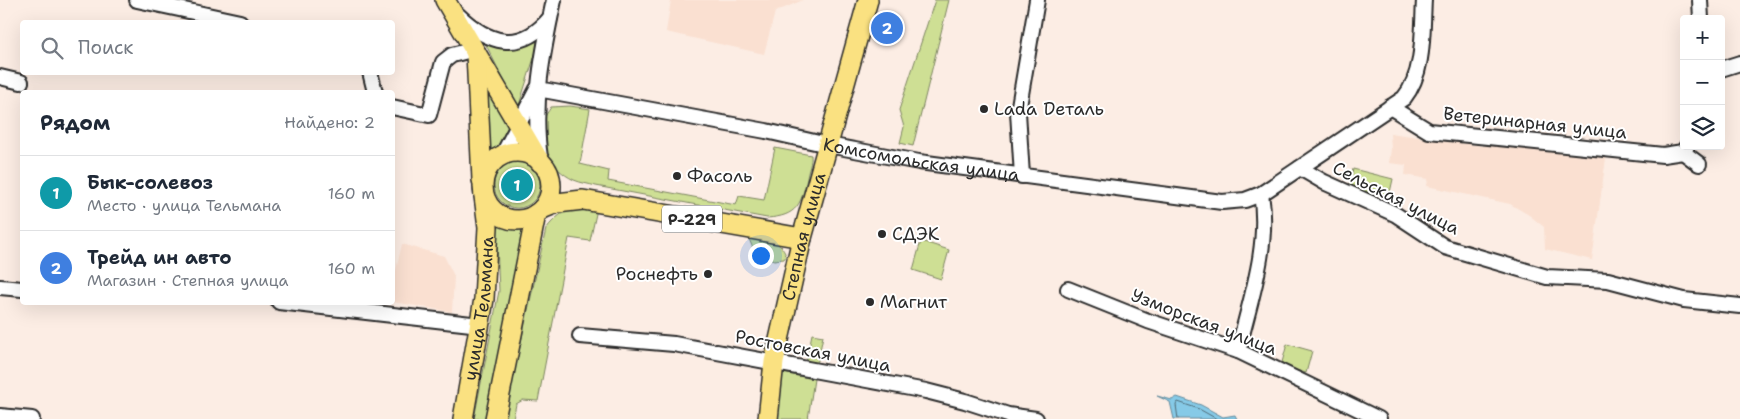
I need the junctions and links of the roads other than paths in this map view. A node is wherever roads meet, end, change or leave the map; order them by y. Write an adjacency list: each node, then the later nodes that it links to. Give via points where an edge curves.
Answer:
1 (137, 0): 10 (street)
2 (554, 0): 9 (street, улица Тельмана)
3 (868, 0): 22 (main road, Степная улица)
4 (1037, 0): 29 (street, via 1018,112)
5 (1424, 0): 19 (street, Комсомольская улица, via 1421,53 1415,79 1404,98)
6 (1700, 0): 8 (street)
7 (447, 3): 9 (street, via 467,24 505,41 532,36); 11 (main road)
8 (1700, 15)
9 (550, 18): 17 (street, улица Тельмана)
10 (231, 20)
11 (475, 49): 20 (street, via 452,54 443,62 429,115); 21 (main road); 31 (main road)
12 (1740, 63): 13 (street)
13 (1725, 68)
14 (371, 75): 18 (street)
15 (0, 77): 16 (street)
16 (21, 82)
17 (538, 88): 21 (street, улица Тельмана); 22 (street, Комсомольская улица); 26 (street, улица Тельмана, via 537,140)
18 (374, 90)
19 (1390, 107): 23 (street, Ветеринарная улица, via 1429,131 1663,155); 28 (street, Комсомольская улица)
20 (395, 108)
21 (518, 123): 25 (street, улица Тельмана); 26 (main road)
22 (828, 145): 29 (street, Комсомольская улица); 35 (main road, Степная улица)
23 (1681, 150)
24 (1686, 150): 27 (street)
25 (502, 156): 26 (main road, via 522,153); 31 (main road, улица Тельмана, via 486,172)
26 (541, 163): 30 (main road, улица Тельмана)
27 (1699, 164)
28 (1300, 168): 32 (street, Комсомольская улица); 40 (street, Сельская улица, via 1395,214 1445,247 1547,277 1608,280 1684,300)
29 (1022, 176): 32 (street, Комсомольская улица, via 1222,202 1245,200)
30 (550, 180): 33 (main road, Р-229); 34 (main road, улица Тельмана, via 550,194)
31 (483, 191): 34 (main road, улица Тельмана / Р-229, via 488,205 506,219 524,220); 41 (main road, улица Тельмана, via 488,227)
32 (1261, 194): 43 (street, via 1264,212 1261,257)
33 (583, 200): 34 (main road, Р-229, via 557,202); 35 (main road, Р-229)
34 (539, 212): 48 (main road, улица Тельмана)
35 (802, 238): 44 (main road, Степная улица)
36 (0, 287): 37 (street)
37 (20, 289)
38 (1068, 289): 43 (street, Узморская улица, via 1148,321)
39 (305, 305): 41 (street)
40 (1740, 306)
41 (480, 325): 47 (main road, улица Тельмана)
42 (580, 336): 44 (street, Ростовская улица, via 674,344)
43 (1238, 351): 51 (street, Узморская улица)
44 (774, 362): 49 (main road, Степная улица); 50 (street, Ростовская улица, via 926,392 1008,415)
45 (0, 416): 46 (street)
46 (32, 419)
47 (463, 419)
48 (495, 419)
49 (768, 419)
50 (1036, 419)
51 (1379, 419)

